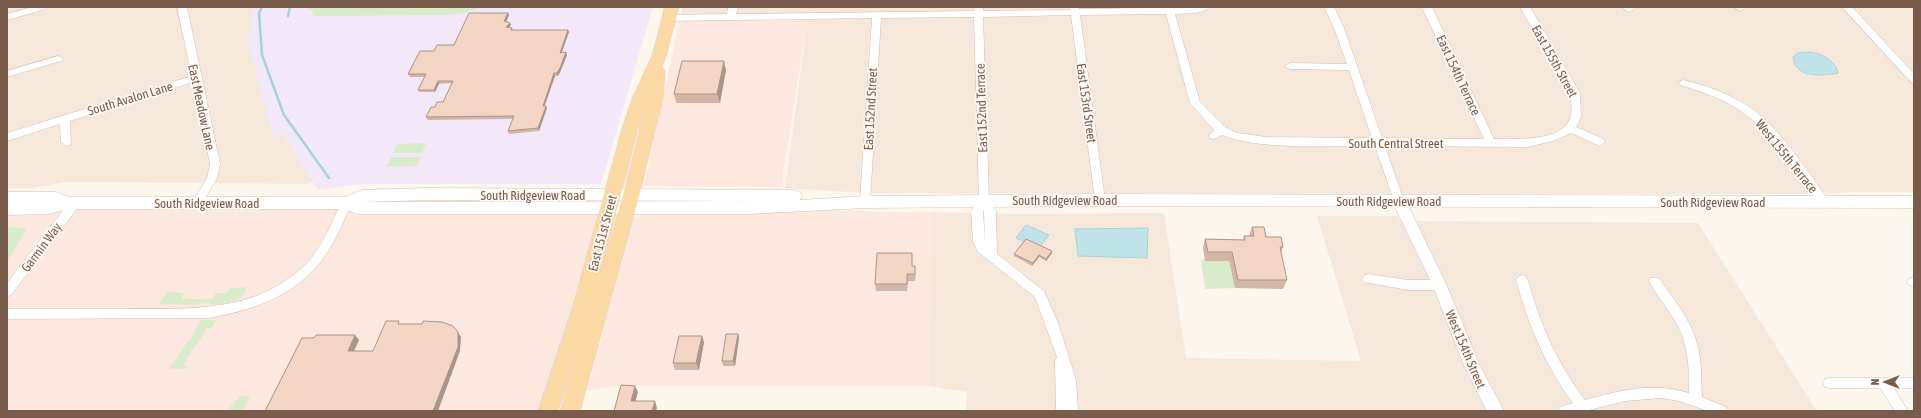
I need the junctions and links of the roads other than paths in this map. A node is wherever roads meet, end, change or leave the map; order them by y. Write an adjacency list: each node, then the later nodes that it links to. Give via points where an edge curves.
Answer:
1 (43, 7): 14 (street)
2 (182, 7): 21 (street, East Meadow Lane)
3 (733, 7): 15 (street)
4 (1206, 7): 9 (street, via 1196,10)
5 (1329, 7): 19 (street)
6 (1427, 7): 30 (street, East 154th Terrace)
7 (1525, 7): 25 (street, East 155th Street, via 1575,93 1578,108 1575,122)
8 (1847, 7): 22 (street)
9 (1170, 9): 10 (street); 29 (street, South Central Street, via 1195,103 1217,132 1266,141)
10 (1075, 10): 11 (street); 33 (street, East 153rd Street)
11 (978, 11): 13 (street); 32 (street, East 152nd Terrace)
12 (670, 13): 15 (street); 16 (main road, East 151st Street)
13 (877, 16): 15 (street); 38 (street, East 152nd Street)
14 (7, 17)
15 (731, 17)
16 (659, 56): 34 (main road, East 151st Street, via 640,98); 35 (main road, East 151st Street, via 655,98)
17 (58, 59): 20 (street)
18 (1290, 66): 19 (street)
19 (1353, 67): 29 (street)
20 (7, 74)
21 (196, 78): 24 (street, South Avalon Lane); 37 (street, East Meadow Lane, via 215,164 212,178)
22 (1914, 80)
23 (1683, 83): 39 (street, West 155th Terrace, via 1722,96 1757,117)
24 (65, 119): 26 (street, South Avalon Lane); 27 (street)
25 (1569, 128): 28 (street); 30 (street, South Central Street, via 1557,137 1527,143)
26 (7, 137)
27 (66, 142)
28 (1600, 142)
29 (1379, 143): 30 (street, South Central Street); 36 (street)
30 (1491, 143)
31 (7, 198): 41 (main road, South Ridgeview Road, via 56,198)
32 (984, 200): 33 (main road, South Ridgeview Road); 38 (main road, South Ridgeview Road); 51 (street, via 977,211 978,242 982,249 1040,294)
33 (1100, 200): 36 (main road, South Ridgeview Road)
34 (611, 201): 35 (main road, South Ridgeview Road); 42 (main road, South Ridgeview Road, via 356,208); 50 (main road, East 151st Street)
35 (629, 201): 38 (main road, South Ridgeview Road, via 749,208); 59 (main road, East 151st Street)
36 (1399, 201): 39 (main road, South Ridgeview Road); 47 (street, West 154th Street)
37 (197, 202): 41 (main road, South Ridgeview Road); 42 (main road, South Ridgeview Road)
38 (865, 202)
39 (1824, 202): 40 (main road, South Ridgeview Road)
40 (1914, 202)
41 (71, 203): 43 (main road, South Ridgeview Road, via 49,208); 48 (street, Garmin Way)
42 (347, 203): 49 (street, via 320,254 304,272 280,290 237,308 208,313)
43 (7, 209)
44 (1368, 279): 47 (street, via 1408,285)
45 (1522, 280): 56 (street, via 1533,320 1545,349)
46 (1655, 281): 55 (street, via 1690,337)
47 (1439, 285): 62 (street, West 154th Street, via 1473,371)
48 (7, 292)
49 (7, 314)
50 (573, 335): 57 (main road, East 151st Street); 58 (main road, via 576,344 574,355)
51 (1062, 355): 60 (street); 61 (street, via 1070,380)
52 (1883, 383): 53 (street); 54 (street); 65 (street)
53 (1914, 383)
54 (1829, 384)
55 (1696, 399): 56 (street, via 1651,391); 64 (street)
56 (1582, 406): 63 (street)
57 (548, 411)
58 (557, 411)
59 (570, 411)
60 (1062, 411)
61 (1072, 411)
62 (1496, 411)
63 (1565, 411)
64 (1721, 411)
65 (1902, 411)

